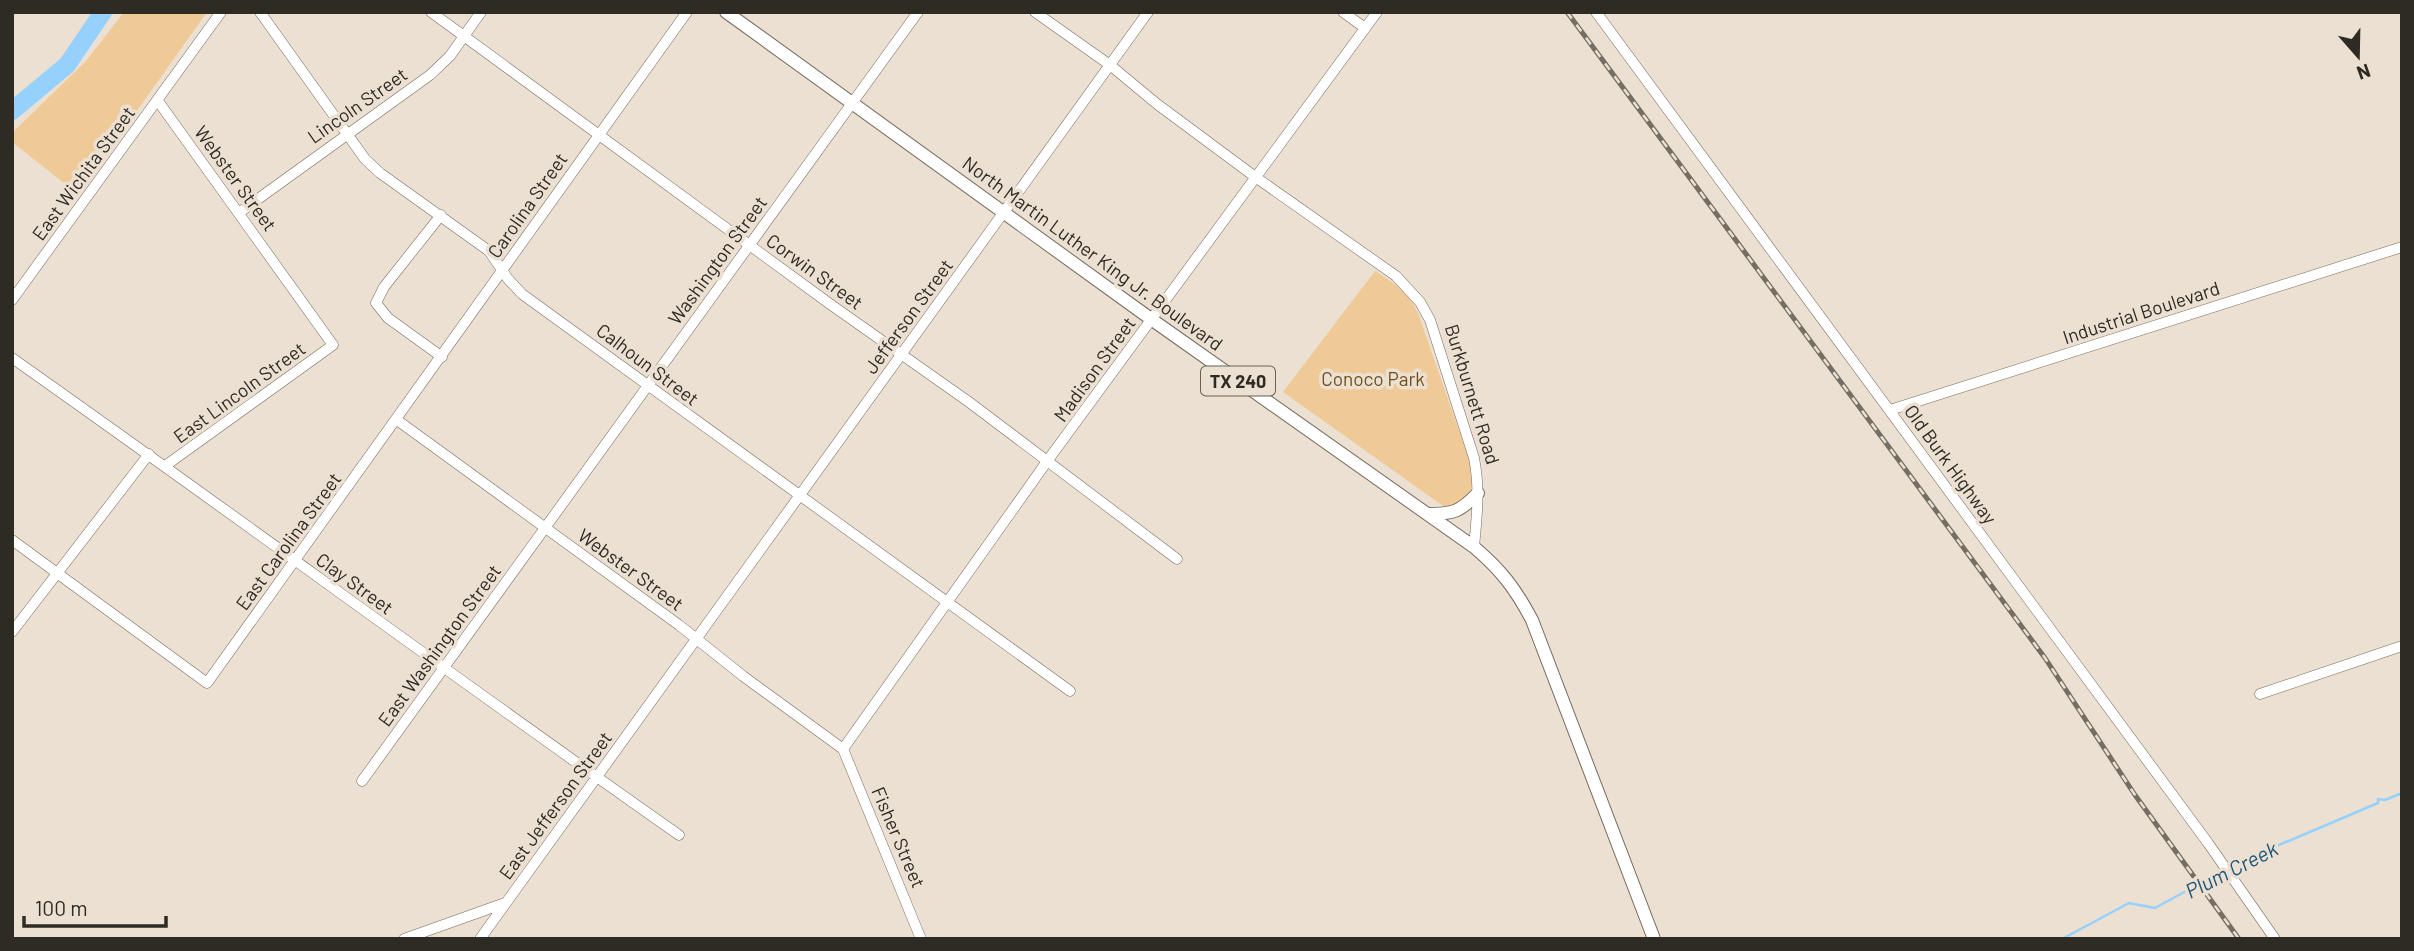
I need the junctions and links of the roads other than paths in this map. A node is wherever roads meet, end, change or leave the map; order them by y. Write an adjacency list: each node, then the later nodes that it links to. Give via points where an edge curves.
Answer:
1 (221, 12): 16 (street, East Wichita Street)
2 (260, 12): 18 (street, Calhoun Street)
3 (431, 12): 14 (street, Corwin Street)
4 (481, 12): 14 (street, Lincoln Street)
5 (687, 12): 19 (street, Carolina Street)
6 (726, 12): 17 (main road, North Martin Luther King Jr. Boulevard / TX 240)
7 (918, 12): 17 (street, Washington Street)
8 (1035, 12): 15 (street, Burkburnett Road)
9 (1148, 12): 15 (street, Jefferson Street)
10 (1343, 12): 13 (street)
11 (1377, 12): 13 (street, Madison Street)
12 (1596, 12): 34 (street, Old Burk Highway)
13 (1365, 28): 20 (street, Madison Street)
14 (465, 37): 18 (street, Lincoln Street, via 430,75); 19 (street, Corwin Street)
15 (1110, 65): 20 (street, Burkburnett Road); 22 (street, Jefferson Street)
16 (158, 101): 21 (street, Webster Street); 27 (street, East Wichita Street)
17 (850, 104): 22 (main road, North Martin Luther King Jr. Boulevard / TX 240); 24 (street, Washington Street)
18 (346, 134): 21 (street, Lincoln Street); 23 (street, Calhoun Street, via 380,173)
19 (599, 134): 24 (street, Corwin Street); 26 (street, Carolina Street)
20 (1254, 176): 28 (street, Madison Street); 39 (street, Burkburnett Road, via 1396,276 1420,302 1430,320 1474,458)
21 (240, 212): 29 (street, Webster Street)
22 (1003, 213): 28 (main road, North Martin Luther King Jr. Boulevard / TX 240); 30 (street, Jefferson Street)
23 (441, 215): 26 (street, Calhoun Street, via 489,251); 31 (street, via 376,303 388,318)
24 (750, 244): 30 (street, Corwin Street); 33 (street, Washington Street)
25 (2402, 247): 34 (street, Industrial Boulevard)
26 (503, 271): 31 (street, Carolina Street); 33 (street, Calhoun Street, via 522,294)
27 (12, 300)
28 (1151, 319): 37 (street, Madison Street); 41 (main road, North Martin Luther King Jr. Boulevard / TX 240)
29 (333, 345): 38 (street, East Lincoln Street)
30 (902, 354): 37 (street, Corwin Street); 40 (street, Jefferson Street)
31 (442, 357): 35 (street, Carolina Street)
32 (12, 358): 36 (street, Clay Street)
33 (648, 387): 40 (street, Calhoun Street); 42 (street, Washington Street)
34 (1890, 410): 64 (street, Old Burk Highway)
35 (397, 420): 42 (street, Webster Street); 46 (street, East Carolina Street)
36 (149, 454): 38 (street, Clay Street); 47 (street)
37 (1048, 460): 45 (street, Corwin Street); 48 (street, Madison Street)
38 (165, 467): 46 (street, Clay Street)
39 (1478, 493): 41 (main road, via 1465,508); 44 (street, Burkburnett Road)
40 (800, 496): 48 (street, Calhoun Street); 50 (street, Jefferson Street)
41 (1428, 514): 44 (main road, North Martin Luther King Jr. Boulevard / TX 240)
42 (545, 528): 50 (street, Webster Street); 52 (street, East Washington Street)
43 (12, 540): 47 (street)
44 (1474, 547): 63 (main road, TX 240, via 1512,584 1532,620)
45 (1177, 559)
46 (296, 562): 47 (street, East Carolina Street, via 208,683); 52 (street, Clay Street)
47 (59, 573): 49 (street)
48 (946, 602): 53 (street, Calhoun Street); 55 (street, Madison Street)
49 (12, 632)
50 (696, 640): 55 (street, Webster Street); 56 (street, East Jefferson Street)
51 (2402, 646): 54 (street)
52 (444, 669): 56 (street, Clay Street); 57 (street, East Washington Street)
53 (1070, 691)
54 (2260, 695)
55 (843, 749): 62 (street, Fisher Street)
56 (597, 777): 58 (street, Clay Street); 59 (street, East Jefferson Street)
57 (362, 781)
58 (679, 835)
59 (506, 903): 60 (street, East Jefferson Street); 61 (street)
60 (404, 939)
61 (480, 939)
62 (921, 939)
63 (1654, 939)
64 (2275, 939)

